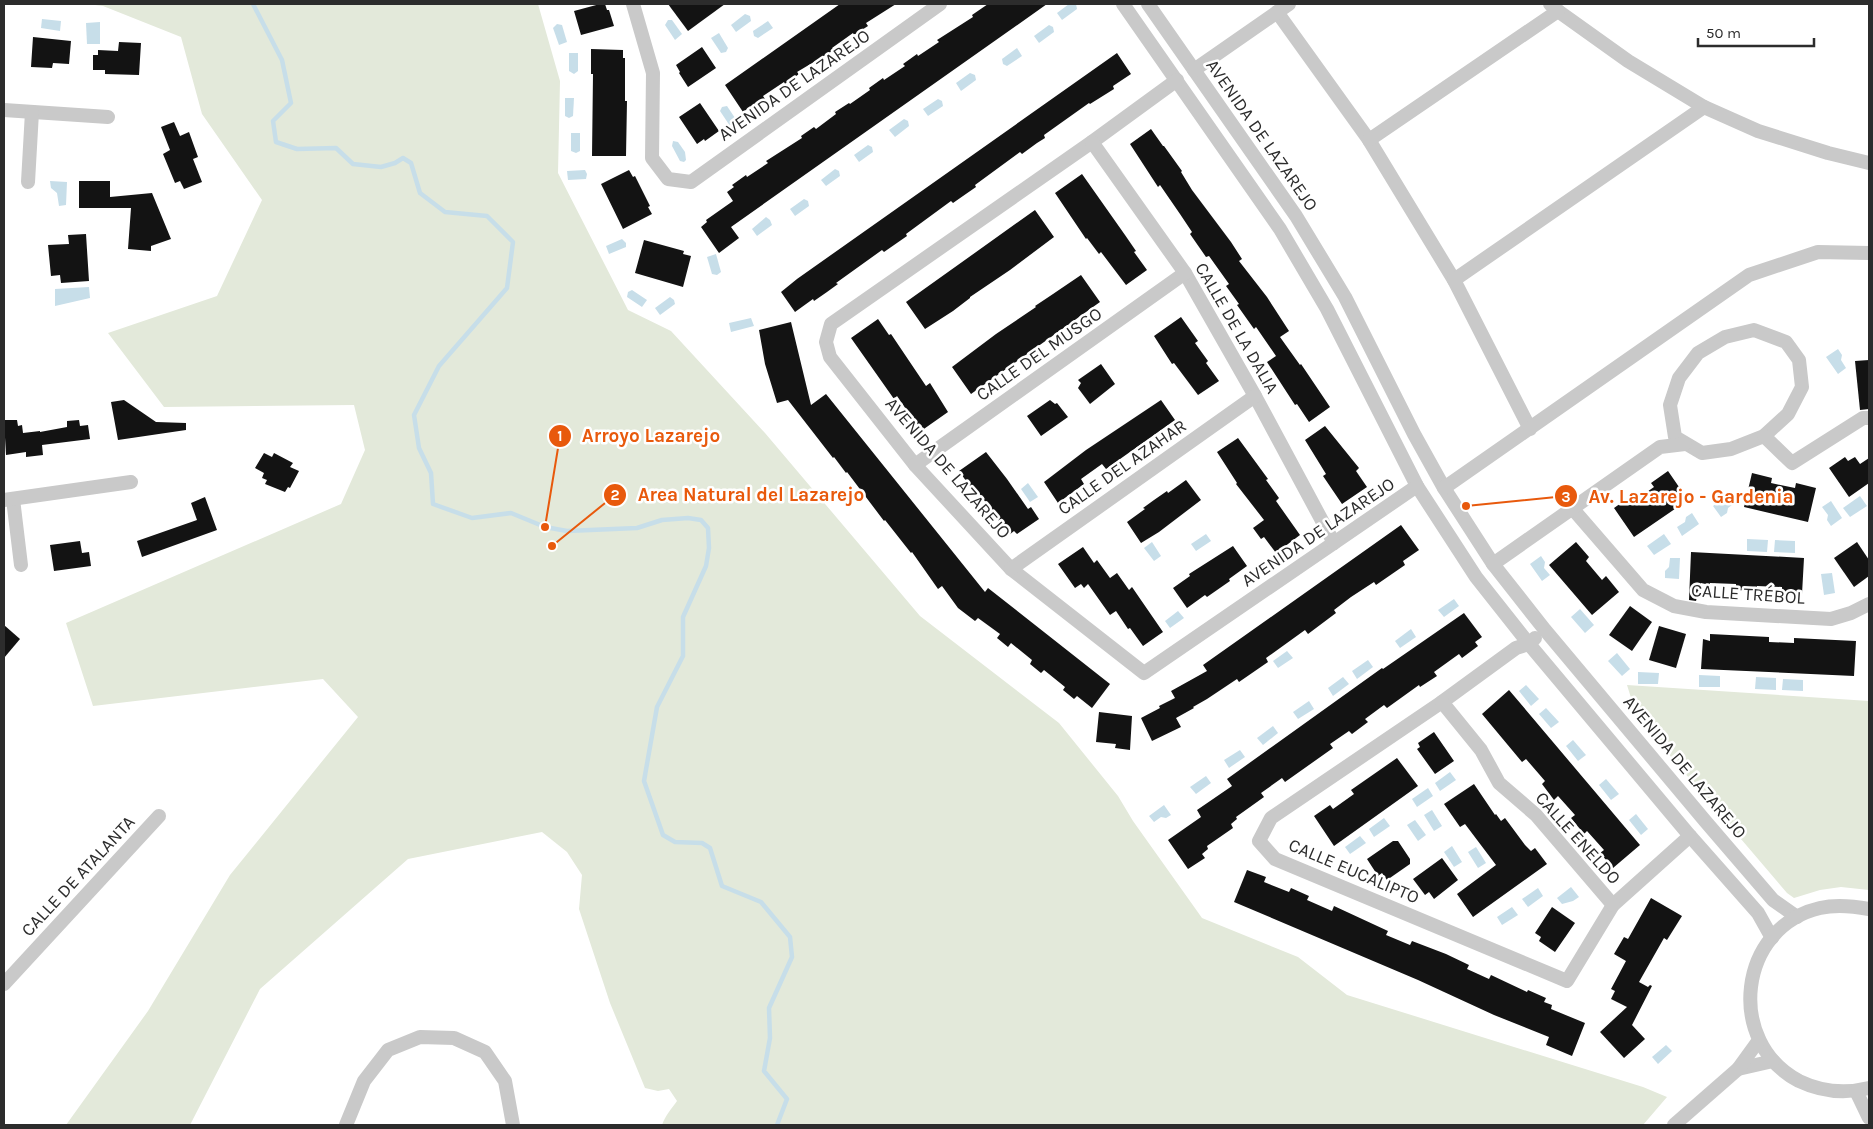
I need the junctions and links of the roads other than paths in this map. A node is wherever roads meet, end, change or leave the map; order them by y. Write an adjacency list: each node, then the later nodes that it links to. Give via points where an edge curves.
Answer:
1 (633, 4): 2 (street, AVENIDA DE LAZAREJO, via 653,73 652,158 668,179 691,182)
2 (940, 4)
3 (1123, 4): 8 (street, AVENIDA DE LAZAREJO)
4 (1148, 4): 7 (street, AVENIDA DE LAZAREJO)
5 (1283, 8): 7 (street); 13 (street)
6 (1554, 8): 9 (street, via 1628,61); 13 (street)
7 (1194, 70): 30 (street, AVENIDA DE LAZAREJO, via 1296,216 1345,297)
8 (1177, 80): 14 (street, AVENIDA DE LAZAREJO); 29 (street, AVENIDA DE LAZAREJO, via 1280,229 1327,309)
9 (1704, 107): 15 (street, via 1758,131); 19 (street)
10 (4, 110): 11 (street)
11 (32, 112): 12 (street); 16 (street)
12 (108, 117)
13 (1369, 140): 19 (street)
14 (1092, 142): 18 (street, CALLE DE LA DALIA); 27 (street, AVENIDA DE LAZAREJO, via 831,324 826,342 830,357)
15 (1869, 163)
16 (28, 182)
17 (1869, 253): 23 (street, via 1818,252 1749,275)
18 (1185, 273): 20 (street, CALLE DE LA DALIA); 27 (street, CALLE DEL MUSGO)
19 (1454, 280): 23 (street)
20 (1255, 396): 33 (street, CALLE DE LA DALIA); 36 (street, CALLE DEL AZAHAR)
21 (1869, 418): 24 (street, via 1863,418 1792,463)
22 (1672, 421): 24 (street, via 1670,405 1679,378 1698,353 1725,338 1754,330 1786,342 1799,360 1802,387 1788,414); 25 (street, via 1675,437); 26 (street)
23 (1530, 429): 30 (street)
24 (1764, 436): 25 (street, via 1731,449 1702,453)
25 (1685, 444): 26 (street)
26 (1660, 447): 32 (street)
27 (915, 465): 36 (street, AVENIDA DE LAZAREJO)
28 (131, 482): 31 (street)
29 (1417, 486): 33 (street, AVENIDA DE LAZAREJO); 39 (street, AVENIDA DE LAZAREJO, via 1476,576)
30 (1444, 488): 34 (street, AVENIDA DE LAZAREJO)
31 (9, 499): 35 (street)
32 (1572, 508): 34 (street); 37 (street, CALLE TRÉBOL, via 1644,590 1674,606 1706,612 1831,619)
33 (1334, 543): 36 (street, AVENIDA DE LAZAREJO, via 1144,673)
34 (1493, 564): 38 (street, AVENIDA DE LAZAREJO)
35 (21, 565)
36 (1011, 569)
37 (1869, 604)
38 (1545, 630): 39 (street, CALLE EUCALIPTO); 45 (street, AVENIDA DE LAZAREJO, via 1773,900)
39 (1529, 644): 40 (street, CALLE EUCALIPTO, via 1516,648); 42 (street, AVENIDA DE LAZAREJO)
40 (1442, 702): 43 (street, CALLE ENELDO, via 1481,750 1499,784 1536,815); 43 (street, CALLE EUCALIPTO, via 1271,818 1259,841 1275,859 1568,981)
41 (159, 816): 47 (street, CALLE DE ATALANTA)
42 (1690, 836): 43 (street, CALLE EUCALIPTO); 46 (street, AVENIDA DE LAZAREJO, via 1758,913)
43 (1613, 905)
44 (1869, 909): 45 (street, via 1844,905 1820,908)
45 (1797, 917): 46 (street)
46 (1772, 938): 48 (street, via 1757,961 1750,987 1751,1014)
47 (4, 984)
48 (1759, 1040): 49 (street); 50 (street)
49 (1773, 1061): 50 (street); 51 (street, via 1790,1076 1811,1087 1833,1092)
50 (1738, 1069): 55 (street)
51 (1863, 1090): 52 (street)
52 (1869, 1118)
53 (346, 1125): 54 (street, via 364,1081 388,1050 420,1036 454,1038 485,1052 505,1081)
54 (513, 1125)
55 (1674, 1125)

